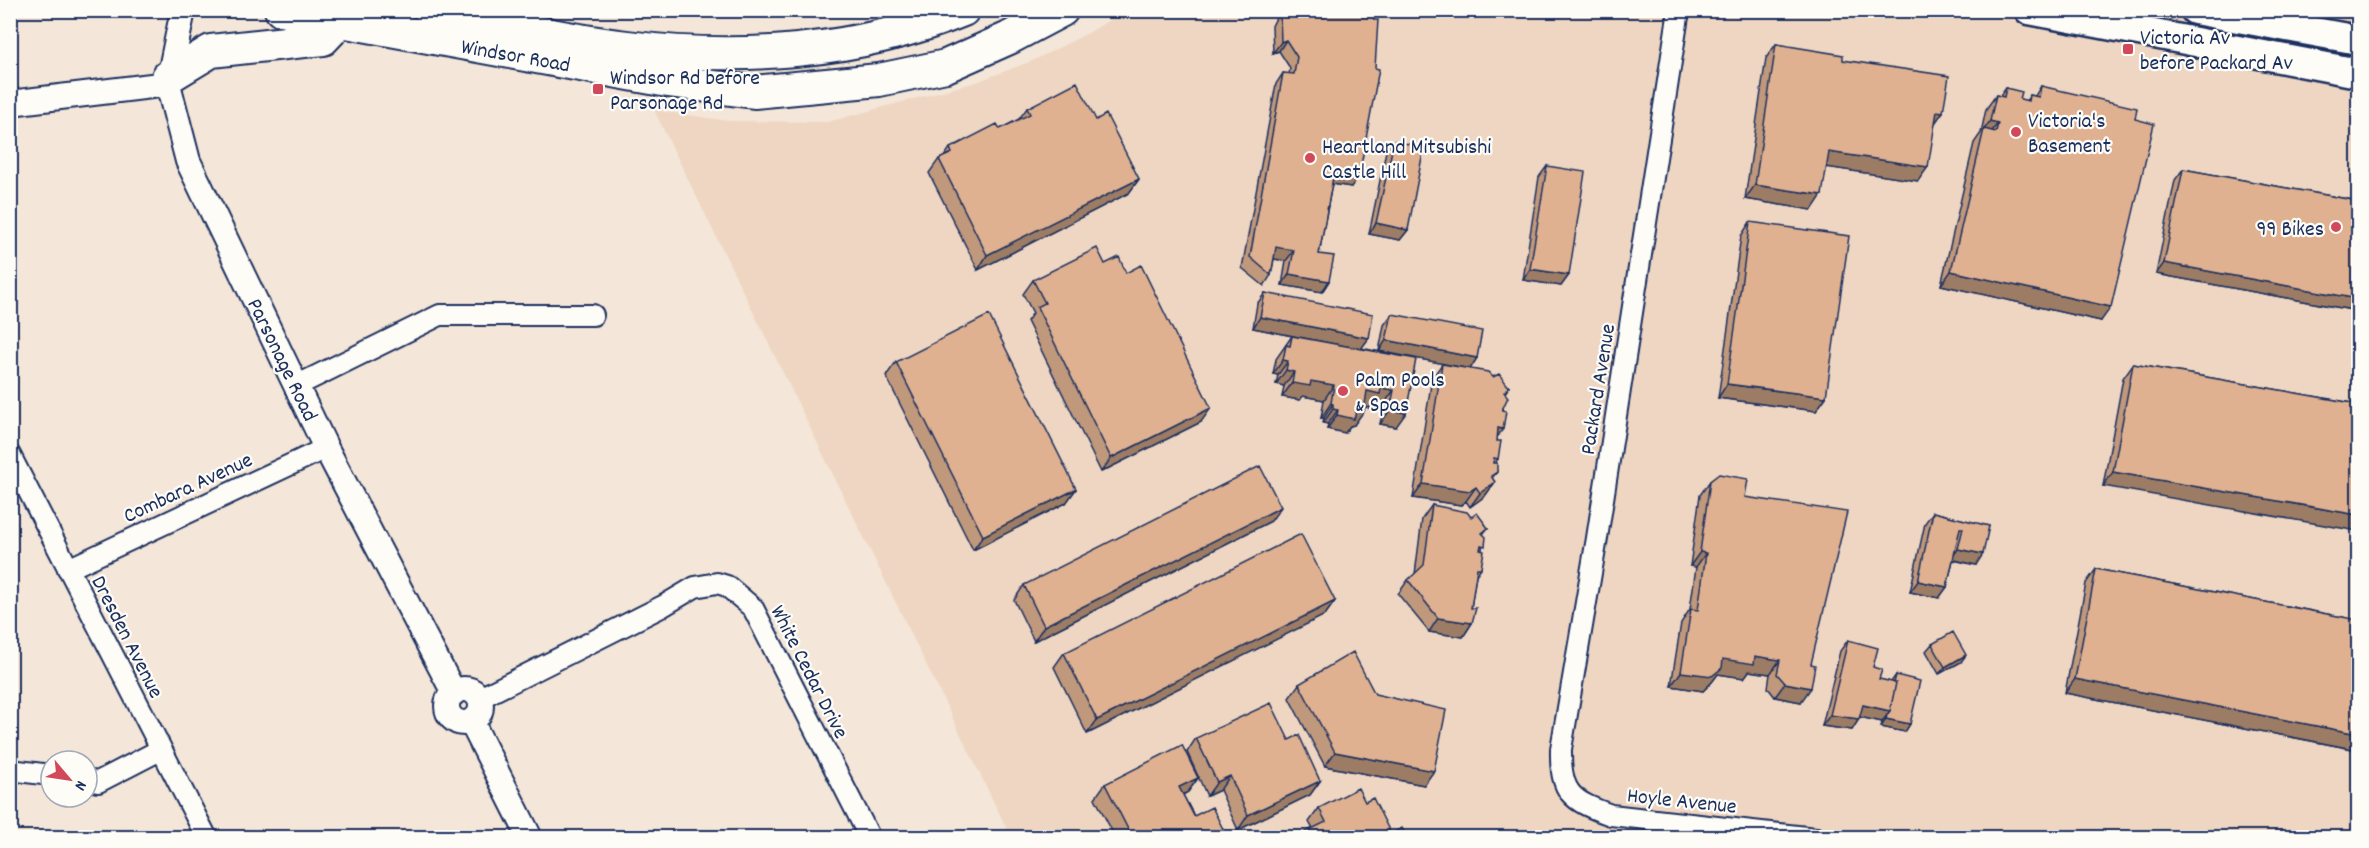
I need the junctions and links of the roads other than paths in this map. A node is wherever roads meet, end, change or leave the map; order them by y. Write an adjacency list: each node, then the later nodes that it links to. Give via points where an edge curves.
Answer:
1 (183, 10): 13 (street, Parsonage Road)
2 (280, 10): 10 (main road, Windsor Road)
3 (430, 10): 4 (main road, Windsor Road, via 627,47 756,54 901,32)
4 (963, 10)
5 (1062, 10): 10 (main road, Windsor Road, via 946,66 879,80 754,92 657,79)
6 (1679, 10): 26 (street, Packard Avenue, via 1561,749)
7 (2029, 10): 9 (main road)
8 (2195, 10): 11 (main road)
9 (2086, 15): 12 (main road)
10 (340, 20): 13 (main road, via 323,39 211,51)
11 (2358, 40)
12 (2358, 73)
13 (168, 81): 14 (street); 16 (street, Parsonage Road, via 188,161)
14 (10, 103)
15 (593, 315): 16 (street, via 440,315)
16 (298, 385): 17 (street, Parsonage Road)
17 (327, 448): 19 (street, Combara Avenue); 20 (street, Parsonage Road)
18 (10, 455): 19 (street, Dresden Avenue)
19 (68, 568): 23 (street, Dresden Avenue)
20 (454, 693): 21 (street, via 468,689); 22 (street, via 447,706 450,715 460,722)
21 (480, 698): 22 (street, via 481,711); 30 (street, White Cedar Drive, via 695,587 717,583 727,586 753,608)
22 (471, 721): 29 (street)
23 (160, 750): 27 (street); 28 (street, Dresden Avenue)
24 (10, 770): 25 (street)
25 (39, 774)
26 (1560, 775): 31 (street, Hoyle Avenue, via 1570,794 1611,815)
27 (99, 781)
28 (207, 837)
29 (530, 837)
30 (870, 837)
31 (1816, 837)

